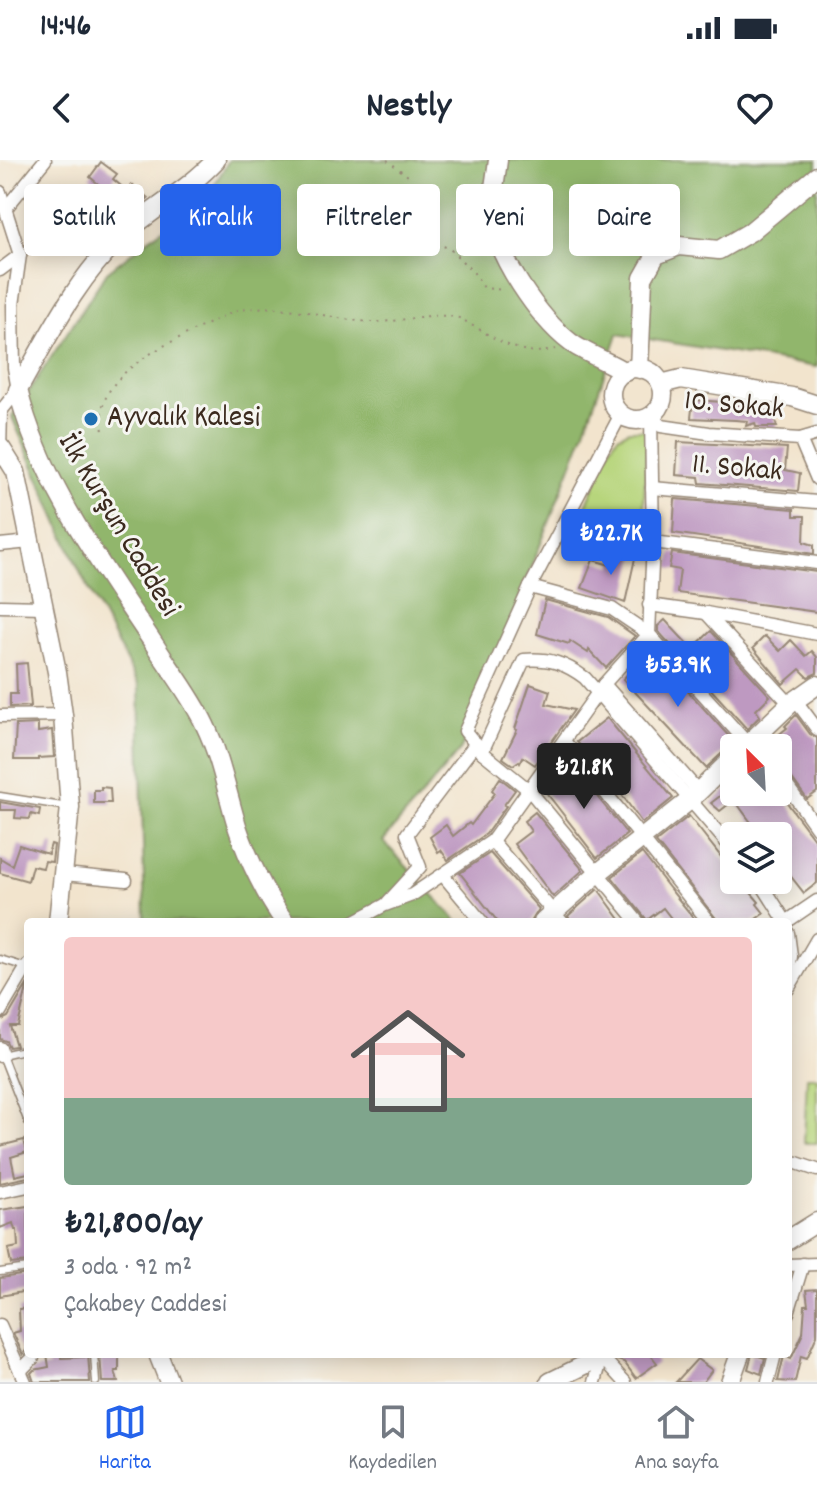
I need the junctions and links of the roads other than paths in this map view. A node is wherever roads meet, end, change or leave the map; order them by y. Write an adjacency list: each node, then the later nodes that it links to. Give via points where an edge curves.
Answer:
1 (45, 160): 6 (street)
2 (216, 160): 11 (street, via 126,233 91,269)
3 (498, 160): 9 (street, via 492,216 500,245 526,292 572,344)
4 (817, 176): 9 (street, via 750,232 719,250 679,246 656,255 643,278)
5 (0, 192): 6 (street)
6 (6, 208): 7 (street)
7 (20, 255): 8 (street); 11 (street, via 13,305)
8 (0, 270)
9 (632, 370): 10 (street, via 652,373); 13 (street, via 611,392)
10 (661, 384): 12 (street, via 681,379); 14 (street, via 660,406)
11 (18, 390): 17 (street, via 1,411); 60 (street, İlk Kurşun Caddesi, via 50,479 205,724 239,832)
12 (817, 405)
13 (621, 414): 14 (street, via 635,420); 25 (street)
14 (651, 416): 16 (street, 10. Sokak, via 661,426); 19 (street)
15 (817, 434): 16 (street, 10. Sokak)
16 (800, 439): 18 (street)
17 (0, 450): 21 (street, via 16,472)
18 (817, 479)
19 (652, 488): 20 (street, 11. Sokak); 22 (street)
20 (817, 502)
21 (30, 542): 23 (street); 28 (street)
22 (653, 542): 24 (street); 26 (street)
23 (0, 545)
24 (817, 563)
25 (530, 587): 30 (street, via 612,609); 41 (street, via 465,731)
26 (649, 605): 29 (street); 30 (street)
27 (0, 606): 28 (street)
28 (43, 607): 35 (street)
29 (706, 613): 31 (street); 34 (street)
30 (649, 634): 33 (street); 38 (street)
31 (817, 634)
32 (817, 685): 34 (street)
33 (600, 689): 40 (street); 41 (street, via 566,664 524,660); 45 (street)
34 (793, 702): 37 (street); 39 (street)
35 (63, 715): 36 (street); 47 (street)
36 (0, 716)
37 (817, 729)
38 (737, 734)
39 (761, 734)
40 (564, 741): 43 (street); 50 (street)
41 (479, 748): 43 (street); 58 (street, via 407,834 420,867)
42 (720, 772): 45 (street)
43 (530, 791): 51 (street); 52 (street)
44 (792, 793): 48 (street)
45 (694, 795): 49 (street); 50 (street)
46 (0, 796): 47 (lane)
47 (70, 807): 53 (street)
48 (817, 828)
49 (720, 831)
50 (641, 838): 52 (street); 66 (street)
51 (492, 841): 54 (street); 63 (street)
52 (598, 873): 64 (street); 65 (street)
53 (64, 874): 55 (street); 59 (street)
54 (443, 875): 58 (street); 62 (street)
55 (126, 880)
56 (768, 894): 67 (street)
57 (817, 901): 68 (street)
58 (385, 905): 61 (street)
59 (58, 918)
60 (282, 918)
61 (361, 918)
62 (479, 918)
63 (552, 918)
64 (554, 918)
65 (635, 918)
66 (706, 918)
67 (783, 918)
68 (792, 918)
69 (817, 939): 73 (street)
70 (0, 959): 71 (lane)
71 (24, 965)
72 (24, 971): 74 (street)
73 (792, 982)
74 (0, 1012)
75 (24, 1050): 76 (lane)
76 (1, 1053): 77 (lane)
77 (24, 1104)
78 (792, 1161): 79 (street)
79 (817, 1170)
80 (24, 1187): 81 (street)
81 (0, 1192)
82 (817, 1222): 83 (street)
83 (792, 1238)
84 (803, 1264): 85 (street); 86 (street); 89 (street)
85 (817, 1264)
86 (792, 1265)
87 (24, 1269): 88 (lane)
88 (0, 1272)
89 (792, 1300)
90 (0, 1325): 99 (street)
91 (33, 1358): 99 (street)
92 (94, 1358): 100 (lane)
93 (160, 1358): 101 (street)
94 (598, 1358): 102 (street)
95 (603, 1358): 103 (street)
96 (606, 1358): 104 (street)
97 (739, 1358): 105 (street)
98 (774, 1358): 106 (street)
99 (22, 1376)
100 (96, 1382)
101 (169, 1382)
102 (550, 1382)
103 (595, 1382)
104 (625, 1382)
105 (730, 1382)
106 (768, 1382)

